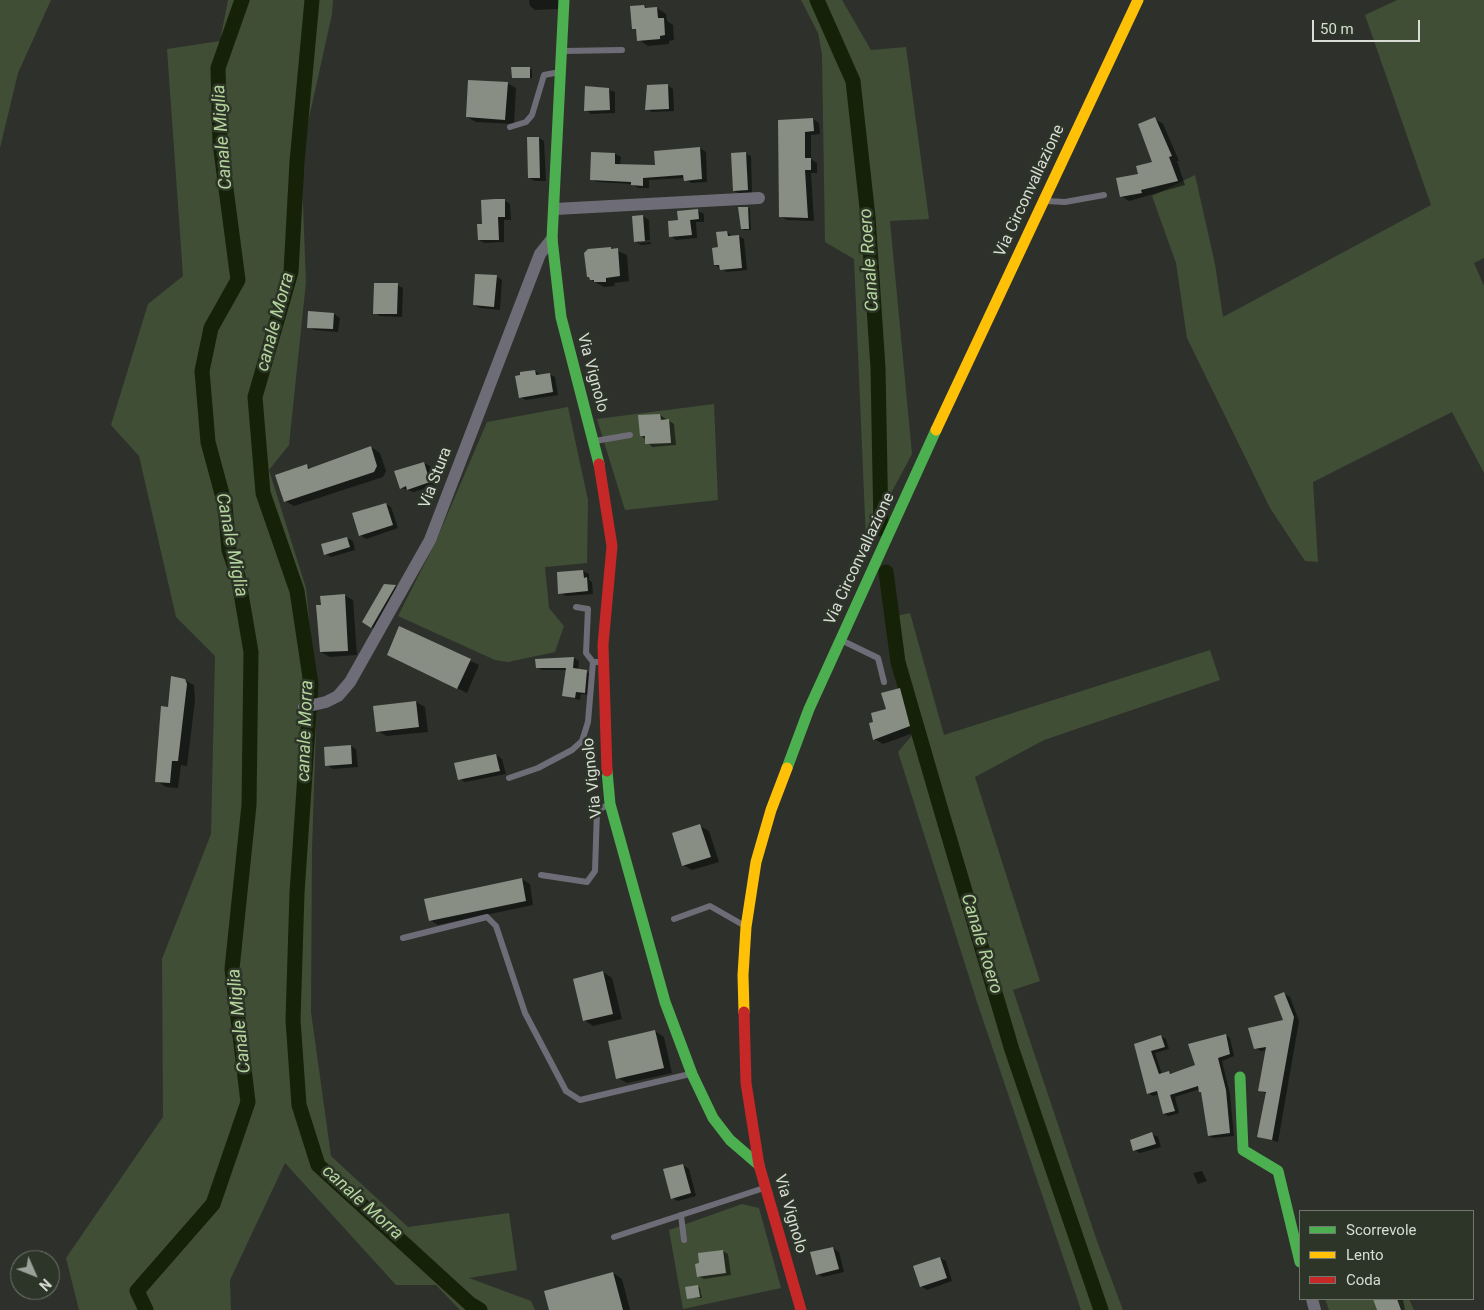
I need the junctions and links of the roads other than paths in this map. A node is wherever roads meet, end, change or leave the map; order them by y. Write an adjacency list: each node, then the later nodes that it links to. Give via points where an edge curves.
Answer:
1 (564, 0): 4 (street, Via Vignolo)
2 (1138, 0): 9 (street, Via Circonvallazione)
3 (622, 50): 4 (lane)
4 (562, 52): 5 (street, Via Vignolo)
5 (561, 72): 6 (lane, via 544,75 532,115 526,122); 10 (street, Via Vignolo)
6 (510, 127)
7 (1104, 195): 9 (lane, via 1065,202)
8 (759, 198): 10 (street)
9 (1044, 200): 15 (street, Via Circonvallazione)
10 (555, 209): 11 (street, Via Vignolo)
11 (552, 239): 13 (street, Via Vignolo, via 561,317); 18 (street, Via Stura, via 540,254 430,540 350,682 338,696)
12 (630, 435): 13 (lane)
13 (594, 441): 16 (street, Via Vignolo, via 612,546)
14 (576, 607): 16 (lane, via 588,609 586,653)
15 (841, 639): 17 (lane, via 878,658); 23 (street, Via Circonvallazione, via 809,709 771,810 756,862)
16 (598, 662): 19 (lane, via 582,741 538,768); 20 (street, Via Vignolo)
17 (884, 682)
18 (310, 706)
19 (509, 778)
20 (610, 804): 21 (lane, via 597,811 595,871 587,882); 25 (street, Via Vignolo, via 665,1002)
21 (541, 875)
22 (674, 919): 23 (lane, via 710,906)
23 (746, 927): 27 (street, Via Circonvallazione, via 743,1034 749,1114)
24 (404, 938): 25 (lane, via 487,917 496,926 525,1013 566,1092 580,1100)
25 (692, 1074): 27 (street, Via Vignolo, via 714,1118 730,1140)
26 (1240, 1077): 32 (street, via 1243,1150 1278,1171)
27 (759, 1165): 28 (street, Via Vignolo)
28 (765, 1188): 29 (lane); 33 (street, Via Vignolo)
29 (681, 1215): 30 (lane); 31 (lane)
30 (614, 1237)
31 (684, 1240)
32 (1299, 1258)
33 (801, 1310)

